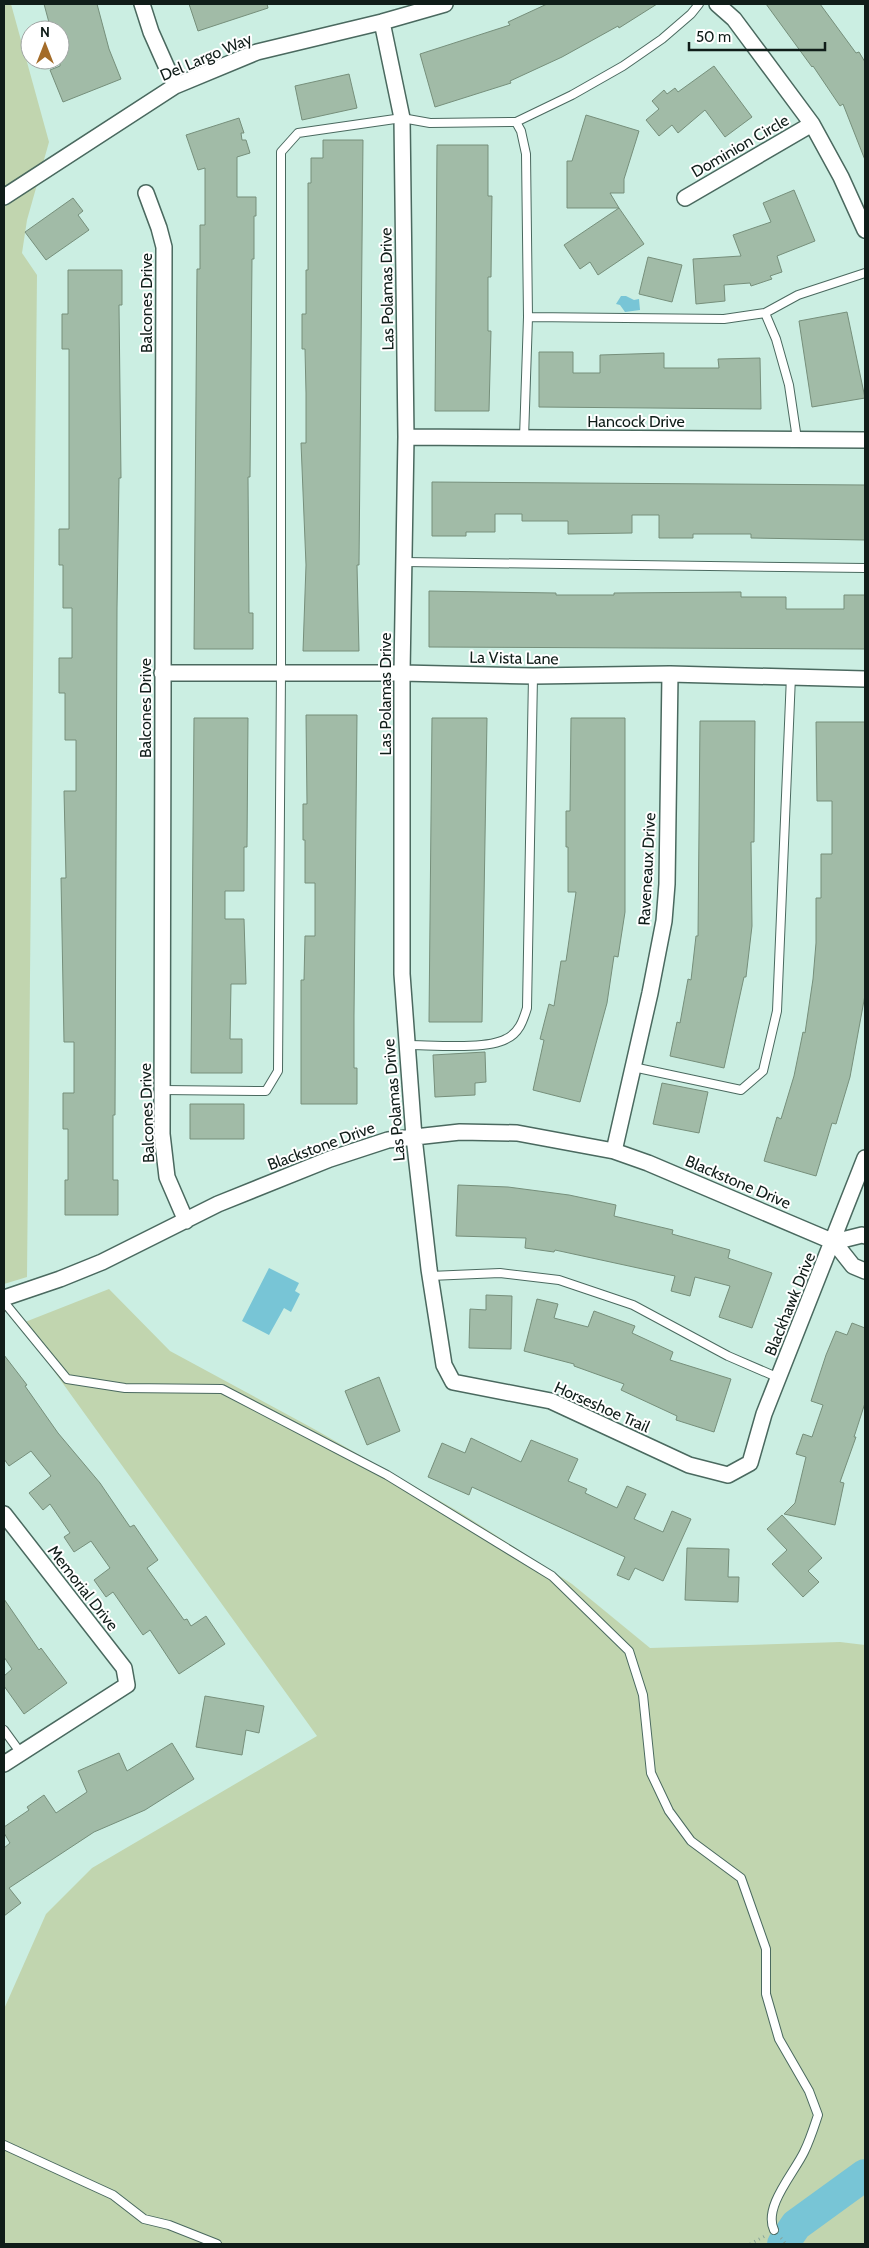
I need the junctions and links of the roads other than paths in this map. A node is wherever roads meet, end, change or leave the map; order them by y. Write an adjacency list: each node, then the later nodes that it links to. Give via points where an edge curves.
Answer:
1 (142, 4): 6 (street)
2 (445, 4): 5 (street, Del Largo Way)
3 (699, 4): 8 (lane, via 662,39 623,66)
4 (717, 4): 9 (street, via 734,19)
5 (382, 22): 6 (street, Del Largo Way, via 257,52); 7 (street, Las Polamas Drive)
6 (175, 86): 11 (street, Del Largo Way)
7 (402, 118): 8 (lane, via 430,123); 17 (street, Las Polamas Drive); 24 (lane, via 298,133 281,152)
8 (516, 122): 16 (lane, via 526,154)
9 (812, 124): 12 (street, Dominion Circle); 13 (street)
10 (146, 193): 23 (street, Balcones Drive, via 164,247)
11 (4, 197)
12 (686, 198)
13 (865, 230)
14 (865, 273): 15 (lane, via 798,295)
15 (765, 313): 16 (lane, via 724,319); 19 (lane, via 789,385)
16 (528, 317): 18 (lane)
17 (406, 437): 18 (street, Hancock Drive); 21 (street, Las Polamas Drive)
18 (524, 438): 19 (street, Hancock Drive)
19 (797, 439): 20 (street, Hancock Drive)
20 (865, 440)
21 (404, 562): 22 (lane); 25 (street, Las Polamas Drive)
22 (865, 568)
23 (162, 673): 24 (street, La Vista Lane); 32 (street, Balcones Drive)
24 (281, 673): 25 (street, La Vista Lane); 32 (lane, via 278,1072 266,1091)
25 (402, 673): 27 (street, La Vista Lane); 30 (street, Las Polamas Drive, via 402,974)
26 (670, 674): 27 (street, La Vista Lane); 28 (street, La Vista Lane); 31 (street, Raveneaux Drive, via 664,921)
27 (533, 676): 30 (lane, via 527,1008 522,1025 507,1039 489,1045)
28 (791, 676): 29 (street, La Vista Lane); 31 (lane, via 777,1011 763,1072 740,1090)
29 (865, 679)
30 (407, 1045): 33 (street, Las Polamas Drive)
31 (633, 1067): 34 (street, Raveneaux Drive)
32 (162, 1090): 36 (street, Balcones Drive, via 162,1134 167,1177)
33 (414, 1137): 34 (street, Blackstone Drive, via 460,1132 517,1133); 36 (street, Blackstone Drive, via 388,1140 330,1159 218,1204); 40 (street, Las Polamas Drive)
34 (614, 1150): 38 (street, Blackstone Drive)
35 (865, 1158): 38 (street, Blackhawk Drive)
36 (186, 1221): 41 (street, Blackstone Drive, via 102,1262)
37 (865, 1236): 38 (street, via 862,1234)
38 (834, 1242): 39 (street, via 852,1266); 43 (street, Blackhawk Drive)
39 (865, 1271)
40 (430, 1276): 42 (street, Las Polamas Drive); 43 (lane, via 500,1273 559,1280 633,1306 728,1356)
41 (4, 1300): 50 (lane, via 67,1379 125,1388 222,1389 387,1476 552,1576 629,1651 643,1695 651,1773 669,1811 690,1840 740,1878 766,1949 766,1994 779,2039 818,2115 804,2152 775,2203 771,2223)
42 (444, 1365): 44 (street, Horseshoe Trail, via 453,1382 551,1401 689,1465 728,1475)
43 (779, 1378): 44 (street, Blackhawk Drive, via 764,1414)
44 (750, 1463)
45 (4, 1514): 47 (street, Memorial Drive, via 124,1668 127,1685)
46 (4, 1730): 47 (lane)
47 (20, 1752): 48 (street)
48 (4, 1764)
49 (4, 2145): 51 (lane, via 113,2195 144,2219)
50 (774, 2230)
51 (217, 2244)

